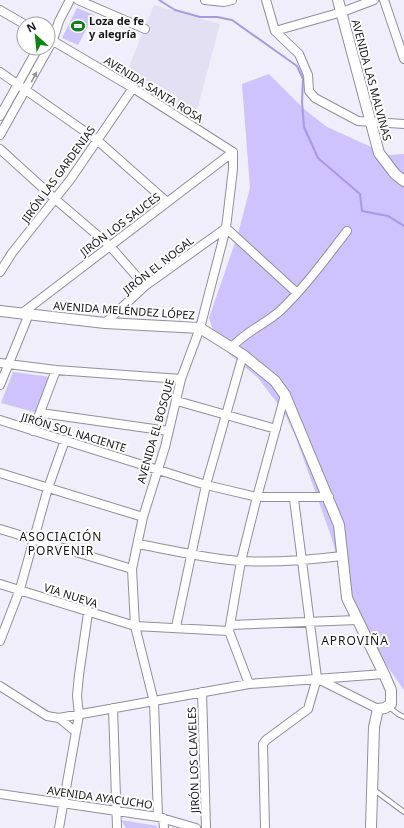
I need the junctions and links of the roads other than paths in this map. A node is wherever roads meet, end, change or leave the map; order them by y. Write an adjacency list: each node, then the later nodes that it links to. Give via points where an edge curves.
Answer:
1 (70, 0): 12 (street)
2 (78, 0): 15 (street)
3 (205, 0): 4 (street)
4 (232, 0)
5 (266, 0): 16 (street)
6 (338, 0): 10 (street, AVENIDA LAS MALVINAS)
7 (374, 0): 10 (street)
8 (384, 0): 20 (street)
9 (0, 10): 11 (street)
10 (342, 12): 16 (street); 26 (street, AVENIDA LAS MALVINAS)
11 (16, 19)
12 (59, 21): 13 (street); 14 (street)
13 (56, 24)
14 (56, 28)
15 (144, 29)
16 (275, 31): 26 (street, via 299,54 308,75 311,94 322,103 358,121)
17 (56, 42): 23 (street, AVENIDA SANTA ROSA)
18 (34, 56): 22 (street)
19 (43, 56): 24 (street, one-way to 19)
20 (404, 59)
21 (0, 72): 22 (street)
22 (19, 85): 24 (street); 25 (street)
23 (133, 88): 29 (street, JIRÓN LAS GARDENIAS); 31 (street, AVENIDA SANTA ROSA)
24 (27, 90): 28 (street); 29 (street)
25 (0, 116)
26 (370, 122): 27 (street); 32 (street, AVENIDA LAS MALVINAS, via 379,153 395,174)
27 (404, 124)
28 (0, 135)
29 (97, 140): 33 (street, JIRÓN LAS GARDENIAS); 34 (street)
30 (0, 149): 33 (street)
31 (233, 152): 34 (street, JIRÓN LOS SAUCES); 35 (street, AVENIDA EL BOSQUE)
32 (404, 181)
33 (55, 199): 37 (street); 38 (street, JIRÓN LAS GARDENIAS)
34 (167, 202): 37 (street, JIRÓN LOS SAUCES)
35 (226, 228): 39 (street, JIRÓN EL NOGAL); 40 (street); 44 (street, AVENIDA EL BOSQUE)
36 (347, 231): 40 (street)
37 (110, 246): 39 (street); 42 (street, JIRÓN LOS SAUCES)
38 (0, 272)
39 (145, 286): 43 (street, JIRÓN EL NOGAL)
40 (297, 293): 45 (street, via 280,310 240,338)
41 (0, 311): 42 (street, AVENIDA MELÉNDEZ LÓPEZ)
42 (25, 314): 43 (street, AVENIDA MELÉNDEZ LÓPEZ); 47 (street)
43 (105, 323): 44 (street, AVENIDA MELÉNDEZ LÓPEZ)
44 (200, 328): 45 (street, AVENIDA MELÉNDEZ LÓPEZ); 49 (street, AVENIDA EL BOSQUE)
45 (232, 347): 46 (street, AVENIDA MELÉNDEZ LÓPEZ)
46 (243, 355): 51 (street, AVENIDA MELÉNDEZ LÓPEZ, via 275,381); 54 (street)
47 (4, 364): 48 (street); 50 (street)
48 (56, 370): 49 (street); 53 (street)
49 (181, 379): 52 (street, AVENIDA EL BOSQUE)
50 (0, 385)
51 (285, 395): 56 (street); 65 (street, AVENIDA MELÉNDEZ LÓPEZ)
52 (177, 401): 54 (street); 58 (street, AVENIDA EL BOSQUE)
53 (41, 414): 57 (street); 58 (street)
54 (225, 415): 56 (street); 62 (street)
55 (0, 420): 57 (street, JIRÓN SOL NACIENTE)
56 (276, 429): 64 (street)
57 (33, 431): 59 (street, JIRÓN SOL NACIENTE)
58 (168, 431): 60 (street, AVENIDA EL BOSQUE)
59 (65, 440): 60 (street, JIRÓN SOL NACIENTE); 63 (street)
60 (157, 469): 62 (street, JIRÓN SOL NACIENTE); 67 (street, AVENIDA EL BOSQUE)
61 (0, 473): 63 (street)
62 (206, 484): 64 (street, JIRÓN SOL NACIENTE); 71 (street)
63 (48, 488): 67 (street); 69 (street)
64 (257, 497): 66 (street, JIRÓN SOL NACIENTE); 74 (street)
65 (329, 497): 66 (street, JIRÓN SOL NACIENTE); 72 (street, AVENIDA MELÉNDEZ LÓPEZ, via 339,525)
66 (294, 499): 73 (street)
67 (142, 517): 70 (street, AVENIDA EL BOSQUE)
68 (0, 529): 69 (street)
69 (33, 539): 75 (street); 77 (street)
70 (138, 544): 71 (street); 75 (street, AVENIDA EL BOSQUE)
71 (192, 554): 74 (street); 82 (street)
72 (342, 556): 73 (street); 79 (street, AVENIDA MELÉNDEZ LÓPEZ, via 344,588)
73 (303, 560): 74 (street); 80 (street)
74 (241, 561): 83 (street)
75 (132, 569): 81 (street, AVENIDA EL BOSQUE)
76 (0, 584): 77 (street, VIA NUEVA)
77 (20, 589): 78 (street, VIA NUEVA); 84 (street)
78 (88, 612): 81 (street, VIA NUEVA); 94 (street, via 78,676)
79 (357, 620): 80 (street, VIA NUEVA); 85 (street, AVENIDA MELÉNDEZ LÓPEZ, via 374,649)
80 (310, 622): 83 (street, VIA NUEVA); 86 (street)
81 (135, 626): 82 (street, VIA NUEVA); 90 (street, AVENIDA EL BOSQUE)
82 (176, 627): 83 (street, VIA NUEVA)
83 (229, 628): 87 (street)
84 (0, 642)
85 (384, 674): 86 (street); 91 (street, AVENIDA MELÉNDEZ LÓPEZ, via 392,698)
86 (317, 678): 87 (street); 93 (street); 109 (street, via 308,709 263,744)
87 (249, 684): 89 (street)
88 (1, 690): 96 (street, via 47,716)
89 (202, 692): 90 (street); 108 (street, JIRÓN LOS CLAVELES)
90 (154, 702): 92 (street); 103 (street, AVENIDA EL BOSQUE)
91 (389, 706): 93 (street); 95 (lane)
92 (113, 708): 94 (street); 101 (street)
93 (378, 709): 98 (street, via 374,727)
94 (79, 716): 96 (street); 97 (street)
95 (404, 717)
96 (59, 718): 97 (street)
97 (76, 732): 100 (street)
98 (373, 789): 102 (lane); 110 (street)
99 (0, 794): 100 (street, AVENIDA AYACUCHO)
100 (64, 803): 101 (street, AVENIDA AYACUCHO); 104 (street)
101 (116, 810): 103 (street, AVENIDA AYACUCHO); 105 (street)
102 (404, 812)
103 (161, 817): 106 (street, AVENIDA EL BOSQUE); 107 (street, AVENIDA AYACUCHO)
104 (59, 828)
105 (117, 828)
106 (164, 828)
107 (196, 828)
108 (206, 828)
109 (265, 828)
110 (371, 828)

